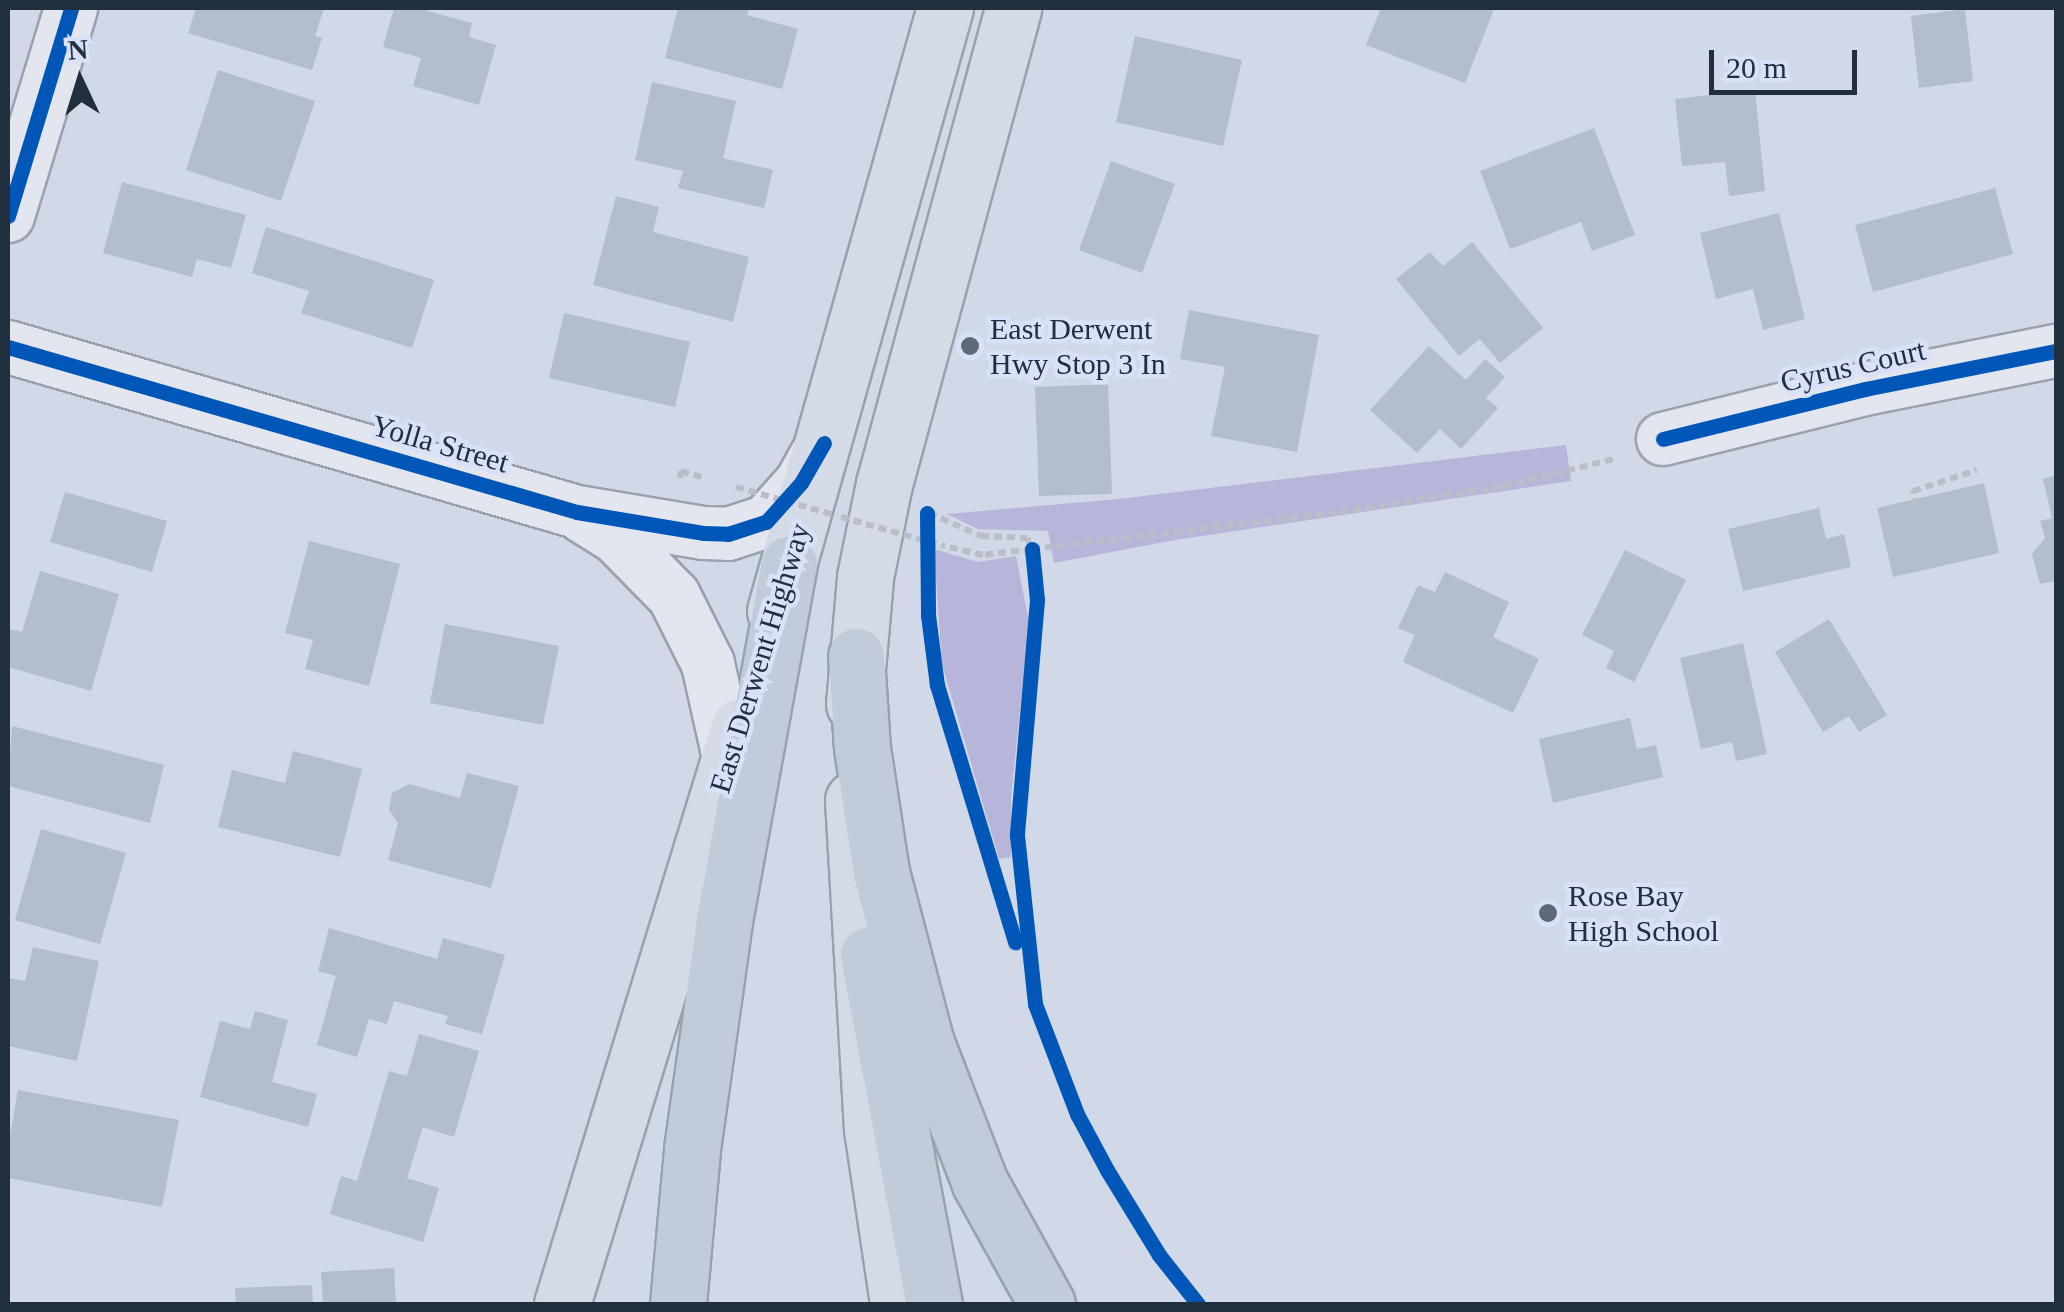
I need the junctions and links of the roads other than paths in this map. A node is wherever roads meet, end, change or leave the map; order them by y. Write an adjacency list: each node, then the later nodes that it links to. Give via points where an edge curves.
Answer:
1 (71, 8): 4 (street)
2 (945, 8): 8 (main road, East Derwent Highway)
3 (1014, 8): 11 (main road, via 884,484)
4 (8, 216)
5 (8, 347): 9 (street, Yolla Street)
6 (2056, 351): 7 (street, Cyrus Court, via 1865,388)
7 (1663, 438)
8 (824, 442): 9 (street, Yolla Street, via 784,504 747,530 704,532); 10 (main road, East Derwent Highway)
9 (577, 512): 12 (street, Yolla Street, via 616,537 674,596 708,664)
10 (790, 564): 12 (main road, East Derwent Highway); 15 (highway, via 724,921)
11 (856, 656): 13 (main road); 18 (highway, via 862,748 898,949 980,1183)
12 (729, 758): 14 (main road, East Derwent Highway)
13 (854, 879): 16 (main road, via 872,1129); 17 (highway)
14 (562, 1304)
15 (678, 1304)
16 (898, 1304)
17 (934, 1304)
18 (1046, 1304)

